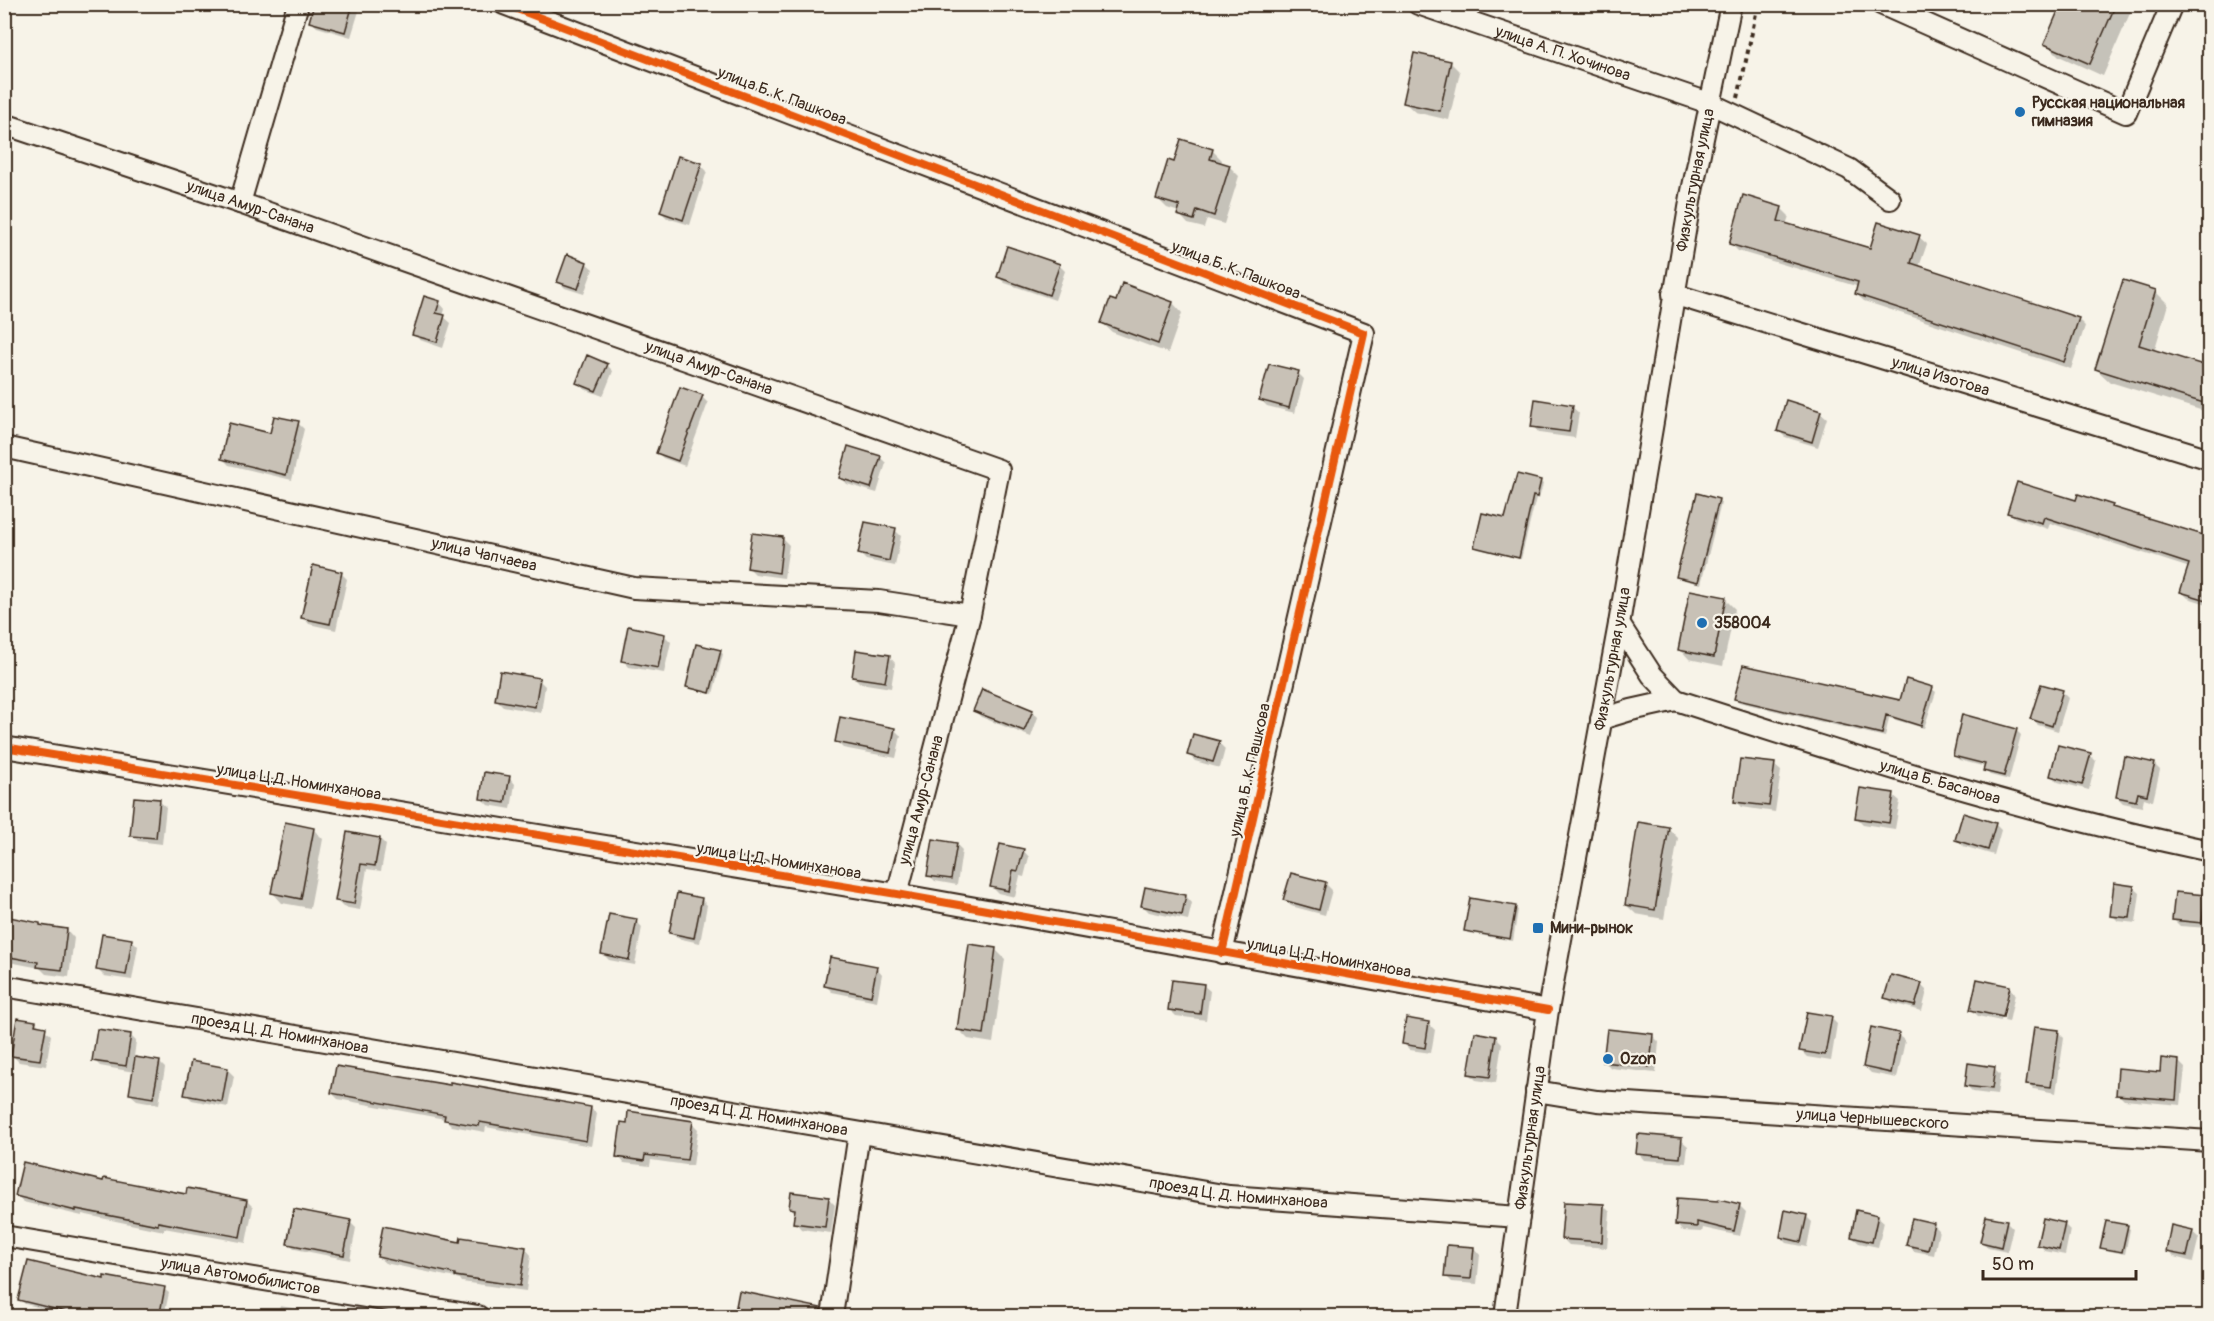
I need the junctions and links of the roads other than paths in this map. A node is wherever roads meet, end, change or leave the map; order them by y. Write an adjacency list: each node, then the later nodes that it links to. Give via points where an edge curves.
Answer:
1 (298, 4): 10 (street)
2 (504, 4): 21 (street, улица Б. К. Пашкова, via 1364,333)
3 (1418, 4): 7 (street, улица А. П. Хочинова)
4 (1731, 4): 7 (street, Физкультурная улица)
5 (1881, 4): 6 (street, via 2126,113)
6 (2172, 4)
7 (1709, 103): 9 (street, улица А. П. Хочинова, via 1849,168); 11 (street, Физкультурная улица)
8 (4, 124): 10 (street, улица Амур-Санана)
9 (1890, 199)
10 (240, 203): 14 (street, улица Амур-Санана, via 999,470)
11 (1673, 294): 13 (street, улица Изотова); 15 (street, Физкультурная улица)
12 (4, 447): 14 (street, улица Чапчаева, via 634,588 879,601)
13 (2210, 459)
14 (970, 615): 20 (street, улица Амур-Санана)
15 (1619, 624): 16 (street, via 1652,675); 17 (street, Физкультурная улица)
16 (1676, 700): 17 (street); 19 (street, улица Б. Басанова, via 1938,782 2132,834)
17 (1601, 719): 23 (street, Физкультурная улица)
18 (4, 747): 20 (street, улица Ц.Д. Номинханова)
19 (2210, 850)
20 (897, 894): 21 (street, улица Ц.Д. Номинханова)
21 (1222, 953): 23 (street, улица Ц.Д. Номинханова)
22 (4, 986): 25 (street, проезд Ц. Д. Номинханова)
23 (1548, 1010): 24 (street, Физкультурная улица)
24 (1536, 1091): 26 (street, улица Чернышевского, via 1597,1101); 27 (street, Физкультурная улица)
25 (859, 1133): 27 (street, проезд Ц. Д. Номинханова, via 1229,1196); 30 (street)
26 (2210, 1141)
27 (1519, 1216): 31 (street, Физкультурная улица)
28 (4, 1236): 29 (street, улица Автомобилистов)
29 (478, 1317)
30 (832, 1317)
31 (1505, 1317)

